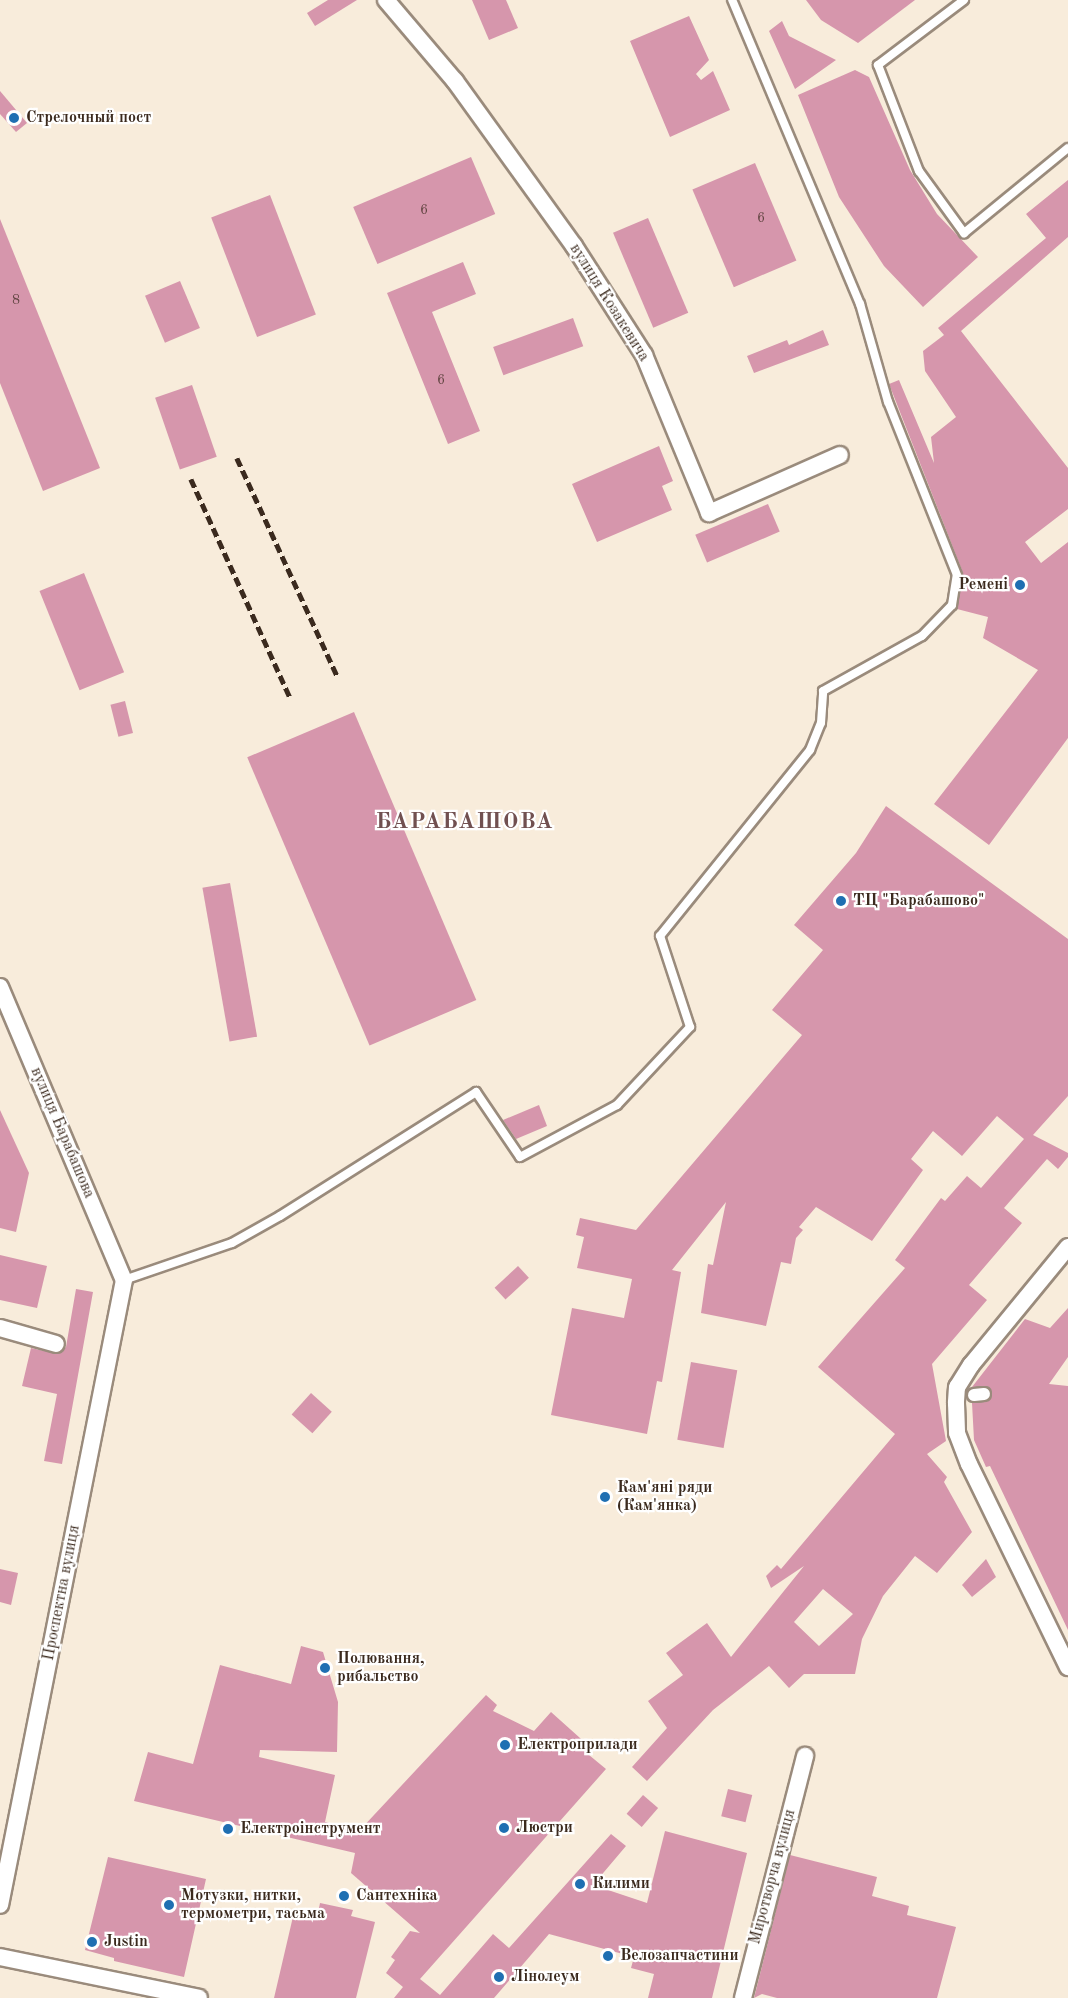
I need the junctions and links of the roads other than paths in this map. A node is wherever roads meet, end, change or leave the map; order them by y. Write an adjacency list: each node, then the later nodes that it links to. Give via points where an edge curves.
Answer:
1 (386, 0): 5 (street, вулиця Козакевича, via 455,81 574,246 644,355 709,513)
2 (732, 0): 8 (lane, via 860,304 888,402 957,575 952,605 922,636 823,692 821,723 801,763 660,936 690,1027 617,1105 520,1157 476,1092 242,1237)
3 (964, 0): 4 (lane, via 878,66 919,171 964,233)
4 (1068, 148)
5 (840, 455)
6 (0, 987): 8 (street, вулиця Барабашова)
7 (1068, 1247): 11 (street, via 971,1365 957,1387 956,1403 957,1433 969,1464)
8 (124, 1280): 13 (street, Проспектна вулиця)
9 (0, 1328): 10 (street)
10 (56, 1344)
11 (1068, 1667)
12 (805, 1756): 16 (street, Миротворча вулиця)
13 (0, 1905)
14 (0, 1957): 15 (street)
15 (199, 1998)
16 (742, 1998)

